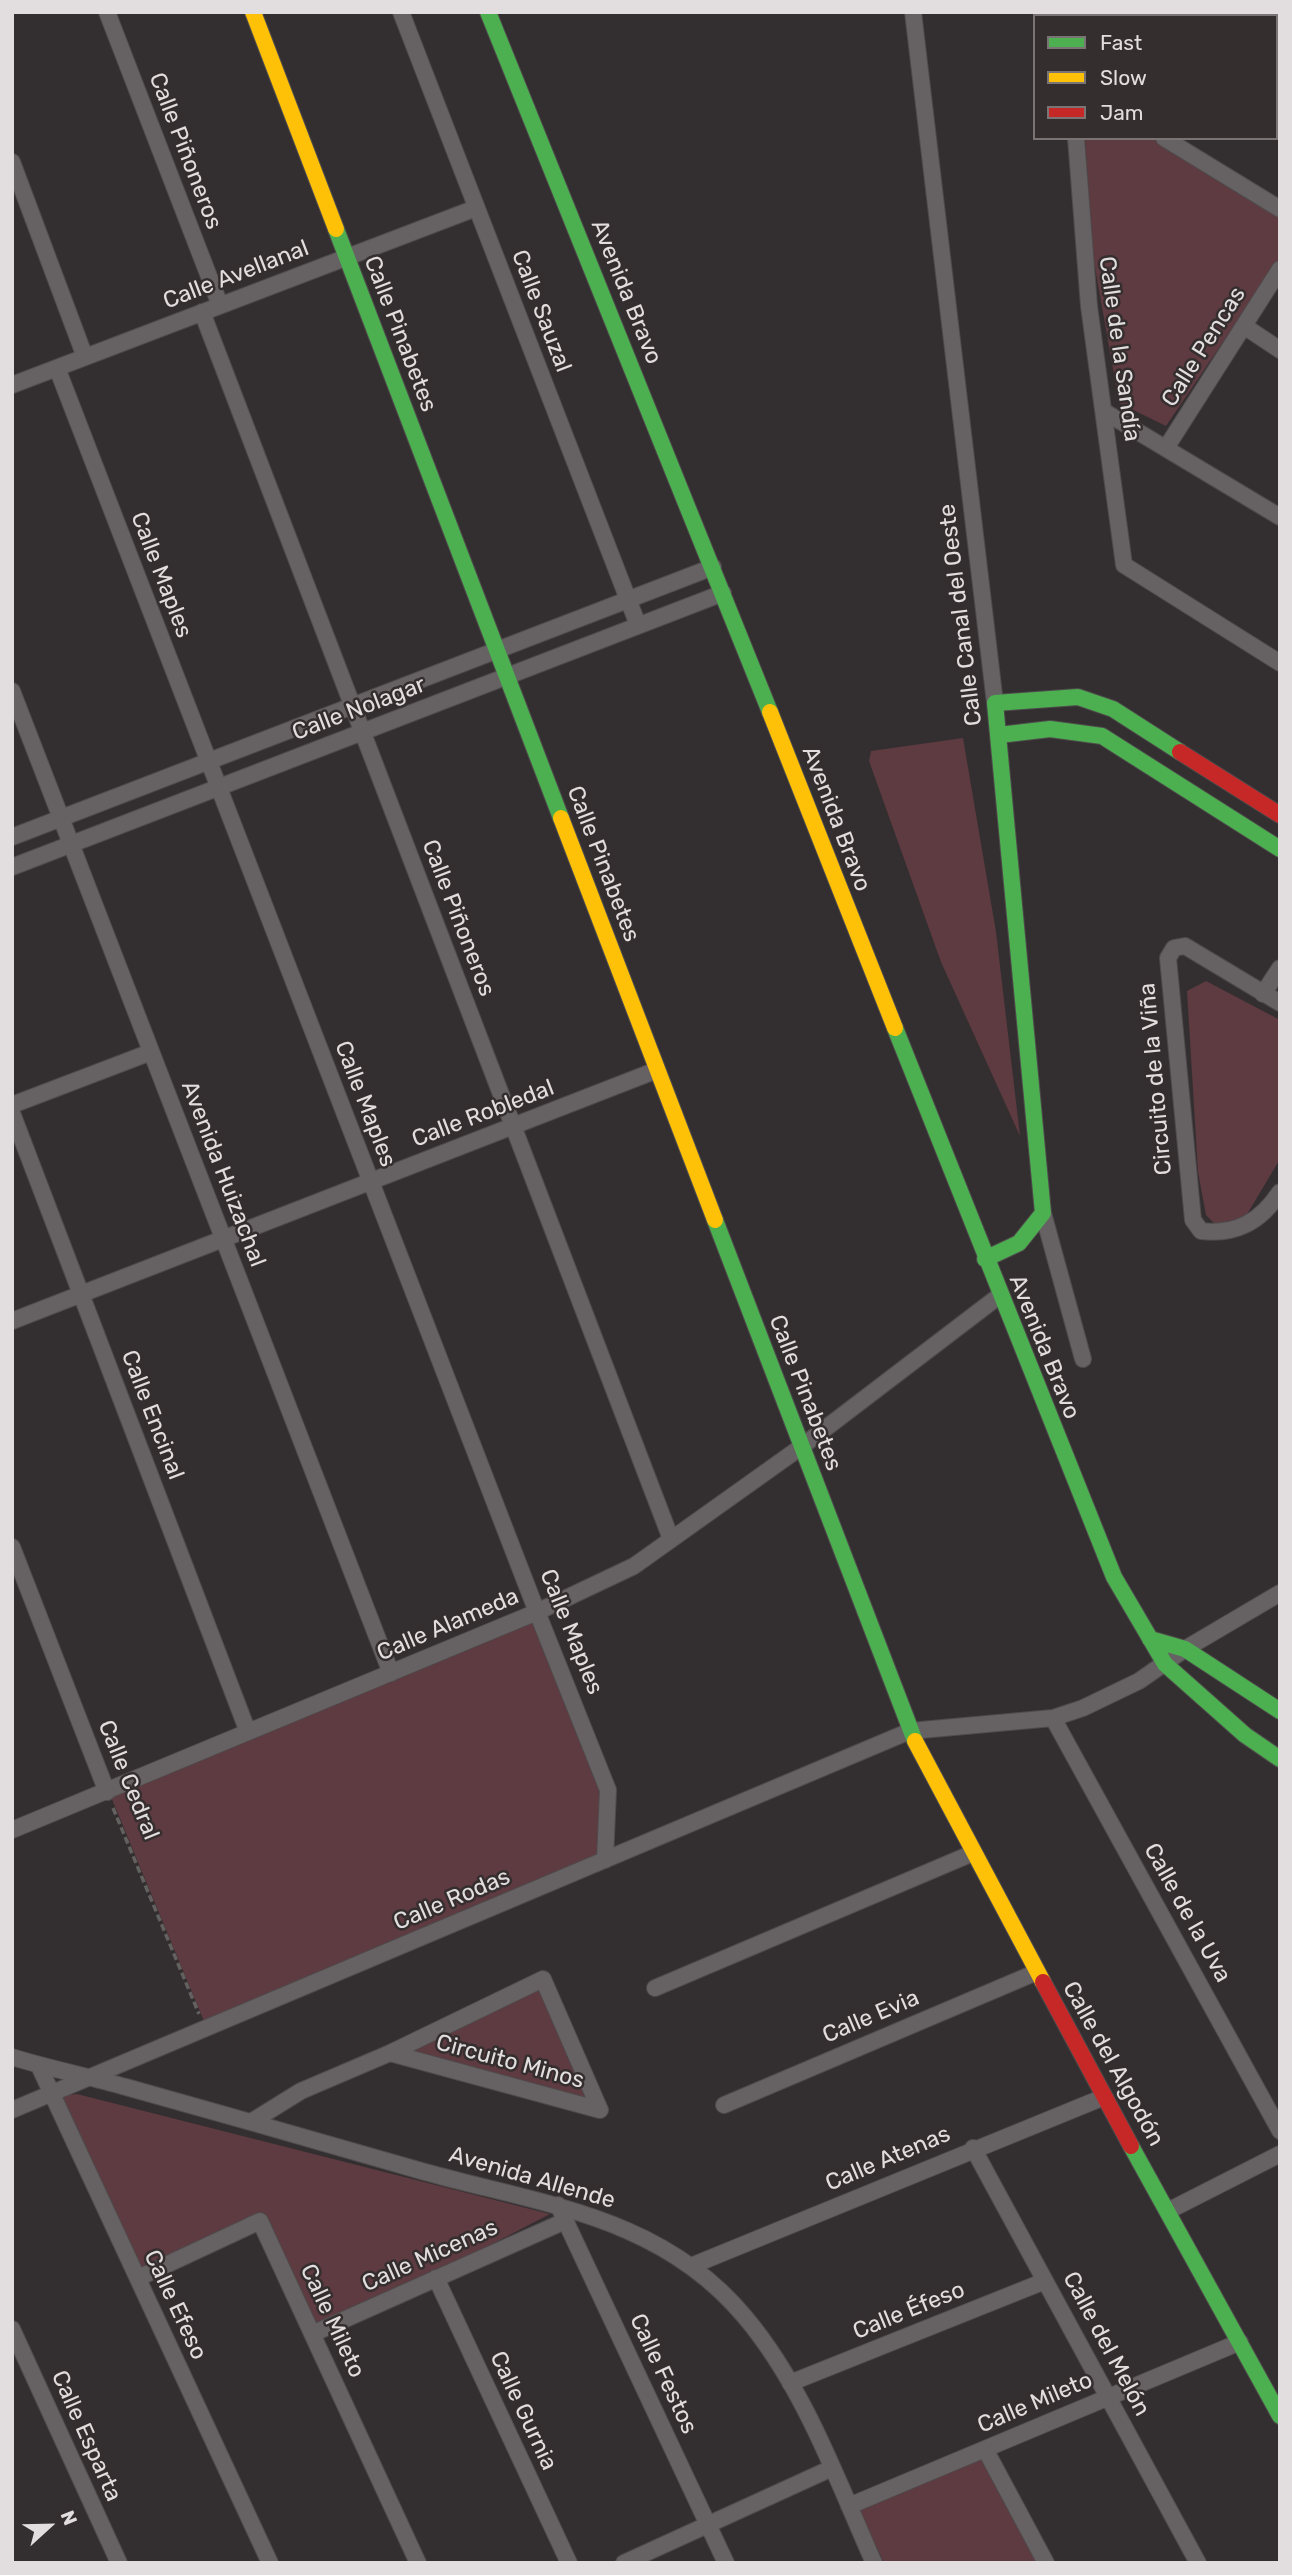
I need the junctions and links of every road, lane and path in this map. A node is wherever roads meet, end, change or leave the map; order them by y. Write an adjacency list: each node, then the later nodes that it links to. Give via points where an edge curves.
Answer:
1 (107, 12): 13 (street, Calle Piñoneros)
2 (253, 12): 11 (street, Calle Pinabetes)
3 (401, 12): 9 (street, Calle Sauzal)
4 (488, 12): 23 (street, Avenida Bravo)
5 (913, 12): 31 (street, Calle Canal del Oeste)
6 (1076, 140): 20 (street, Calle de la Sandía, via 1088,306)
7 (1167, 140): 10 (street)
8 (12, 162): 17 (street)
9 (476, 208): 11 (street, Calle Avellanal); 25 (street, Calle Sauzal)
10 (1280, 209)
11 (346, 257): 13 (street, Calle Avellanal); 27 (street, Calle Pinabetes)
12 (1280, 270): 15 (street, Calle Pencas)
13 (220, 305): 14 (street, Calle Avellanal)
14 (202, 312): 17 (street, Calle Avellanal); 32 (street, Calle Piñoneros)
15 (1244, 326): 16 (street); 21 (street, Calle Pencas)
16 (1280, 350)
17 (85, 357): 18 (street, Calle Avellanal)
18 (57, 368): 19 (street, Calle Avellanal); 35 (street, Calle Maples)
19 (12, 385)
20 (1105, 412): 21 (street); 28 (street, Calle de la Sandía, via 1124,565)
21 (1166, 449): 22 (street)
22 (1280, 517)
23 (713, 568): 24 (street, Avenida Bravo); 25 (street, Calle Nolagar)
24 (723, 593): 26 (street, Calle Nolagar); 55 (street, Avenida Bravo)
25 (628, 600): 26 (street, Calle Sauzal); 27 (street, Calle Nolagar)
26 (638, 625): 29 (street, Calle Nolagar)
27 (497, 650): 29 (street, Calle Pinabetes); 32 (street, Calle Nolagar)
28 (1280, 663)
29 (506, 676): 33 (street, Calle Nolagar); 47 (street, Calle Pinabetes)
30 (12, 691): 38 (street, Avenida Huizachal)
31 (995, 703): 34 (street, Calle Canal del Oeste); 37 (street, via 1078,697 1113,709)
32 (353, 706): 33 (street, Calle Piñoneros); 35 (street, Calle Nolagar)
33 (363, 732): 36 (street, Calle Nolagar); 50 (street, Calle Piñoneros)
34 (999, 734): 41 (street, via 1069,727 1102,736); 53 (street, Calle Canal del Oeste)
35 (209, 762): 36 (street, Calle Maples); 38 (street, Calle Nolagar)
36 (218, 787): 40 (street, Calle Nolagar); 51 (street, Calle Maples)
37 (1280, 815)
38 (61, 818): 39 (street, Calle Nolagar); 40 (street, Avenida Huizachal)
39 (12, 837)
40 (71, 844): 42 (street, Calle Nolagar); 46 (street, Avenida Huizachal)
41 (1280, 849)
42 (12, 867)
43 (1280, 968): 44 (street)
44 (1263, 994): 45 (street, Circuito de la Viña); 52 (street, Circuito de la Viña, via 1185,946 1174,948 1168,958 1193,1220 1201,1231 1231,1231 1259,1217)
45 (1280, 1003)
46 (151, 1052): 48 (street); 54 (street, Avenida Huizachal)
47 (657, 1070): 50 (street, Calle Robledal); 60 (street, Calle Pinabetes)
48 (12, 1105)
49 (12, 1113): 56 (street, Calle Encinal)
50 (514, 1126): 51 (street, Calle Robledal); 61 (street, Calle Piñoneros)
51 (371, 1182): 54 (street, Calle Robledal); 64 (street, Calle Maples)
52 (1280, 1192)
53 (1043, 1213): 55 (street, via 1018,1246); 59 (street, Calle Canal del Oeste)
54 (223, 1239): 56 (street, Calle Robledal); 68 (street, Avenida Huizachal)
55 (985, 1259): 57 (street, Avenida Bravo)
56 (81, 1294): 58 (street, Calle Robledal); 72 (street, Calle Encinal)
57 (999, 1296): 60 (street, Calle Alameda); 65 (street, Avenida Bravo, via 1114,1577)
58 (12, 1321)
59 (1083, 1359)
60 (801, 1447): 61 (street, Calle Alameda); 71 (street, Calle Pinabetes)
61 (671, 1539): 64 (street, Calle Alameda, via 634,1566)
62 (12, 1547): 74 (street, Calle Cedral)
63 (1280, 1593): 66 (street, Calle Rodas)
64 (537, 1612): 68 (street, Calle Alameda); 77 (street, Calle Maples, via 608,1790)
65 (1150, 1639): 66 (street); 67 (street, Avenida Bravo)
66 (1185, 1649): 67 (street, Calle Rodas); 69 (street)
67 (1165, 1664): 70 (street, Calle Rodas, via 1112,1696); 73 (street, Avenida Bravo, via 1245,1735)
68 (391, 1673): 72 (street, Calle Alameda)
69 (1280, 1711)
70 (1053, 1718): 71 (street, Calle Rodas); 90 (street, Calle de la Uva)
71 (910, 1731): 76 (street, Calle del Algodón); 77 (street, Calle Rodas)
72 (248, 1732): 74 (street, Calle Alameda)
73 (1280, 1759)
74 (107, 1792): 75 (street, Calle Alameda); 80 (path, Calle Cedral)
75 (12, 1830)
76 (973, 1853): 78 (street, Calle del Algodón); 79 (street)
77 (606, 1860): 80 (street, Calle Rodas)
78 (1037, 1972): 86 (street, Calle del Algodón); 87 (street, Calle Evia)
79 (655, 1988)
80 (205, 2029): 84 (street, Calle Rodas)
81 (390, 2053): 81 (street, Circuito Minos, via 543,1979 600,2110 561,2099); 89 (street, Circuito Minos, via 301,2091)
82 (12, 2057): 83 (street, Avenida Allende)
83 (39, 2066): 84 (street, Avenida Allende); 85 (street, Calle Efeso)
84 (91, 2077): 85 (street, Calle Rodas); 89 (street, Avenida Allende)
85 (52, 2094): 88 (street, Calle Rodas); 96 (street, Calle Efeso)
86 (1104, 2096): 91 (street, Calle Atenas); 93 (street, Calle del Algodón)
87 (724, 2105)
88 (12, 2110)
89 (251, 2122): 94 (street, Avenida Allende)
90 (1280, 2131)
91 (973, 2148): 95 (street, Calle Atenas); 98 (street, Calle del Melón)
92 (1280, 2154): 93 (street)
93 (1168, 2211): 101 (street, Calle del Algodón)
94 (562, 2213): 95 (street, Avenida Allende, via 605,2219); 97 (street, Calle Micenas); 108 (street, Calle Festos)
95 (691, 2266): 102 (street, Avenida Allende, via 744,2316)
96 (138, 2278): 100 (street, Calle Mileto, via 260,2221); 110 (street, Calle Efeso)
97 (436, 2278): 100 (street, Calle Micenas); 112 (street, Calle Gurnia)
98 (1045, 2281): 102 (street, Calle Éfeso); 103 (street, Calle del Melón)
99 (12, 2329): 109 (street, Calle Esparta)
100 (312, 2334): 111 (street, Calle Mileto)
101 (1240, 2342): 103 (street, Calle Mileto); 104 (street, Calle del Algodón)
102 (790, 2383): 106 (street, Avenida Allende)
103 (1108, 2397): 105 (street, Calle Mileto); 117 (street, Calle del Melón)
104 (1280, 2416)
105 (985, 2449): 107 (street, Calle Mileto); 116 (street)
106 (832, 2469): 107 (street, Avenida Allende); 108 (street)
107 (849, 2506): 115 (street, Avenida Allende)
108 (708, 2525): 113 (street); 114 (street, Calle Festos)
109 (119, 2563)
110 (270, 2563)
111 (418, 2563)
112 (569, 2563)
113 (624, 2563)
114 (726, 2563)
115 (874, 2563)
116 (1046, 2563)
117 (1198, 2563)

